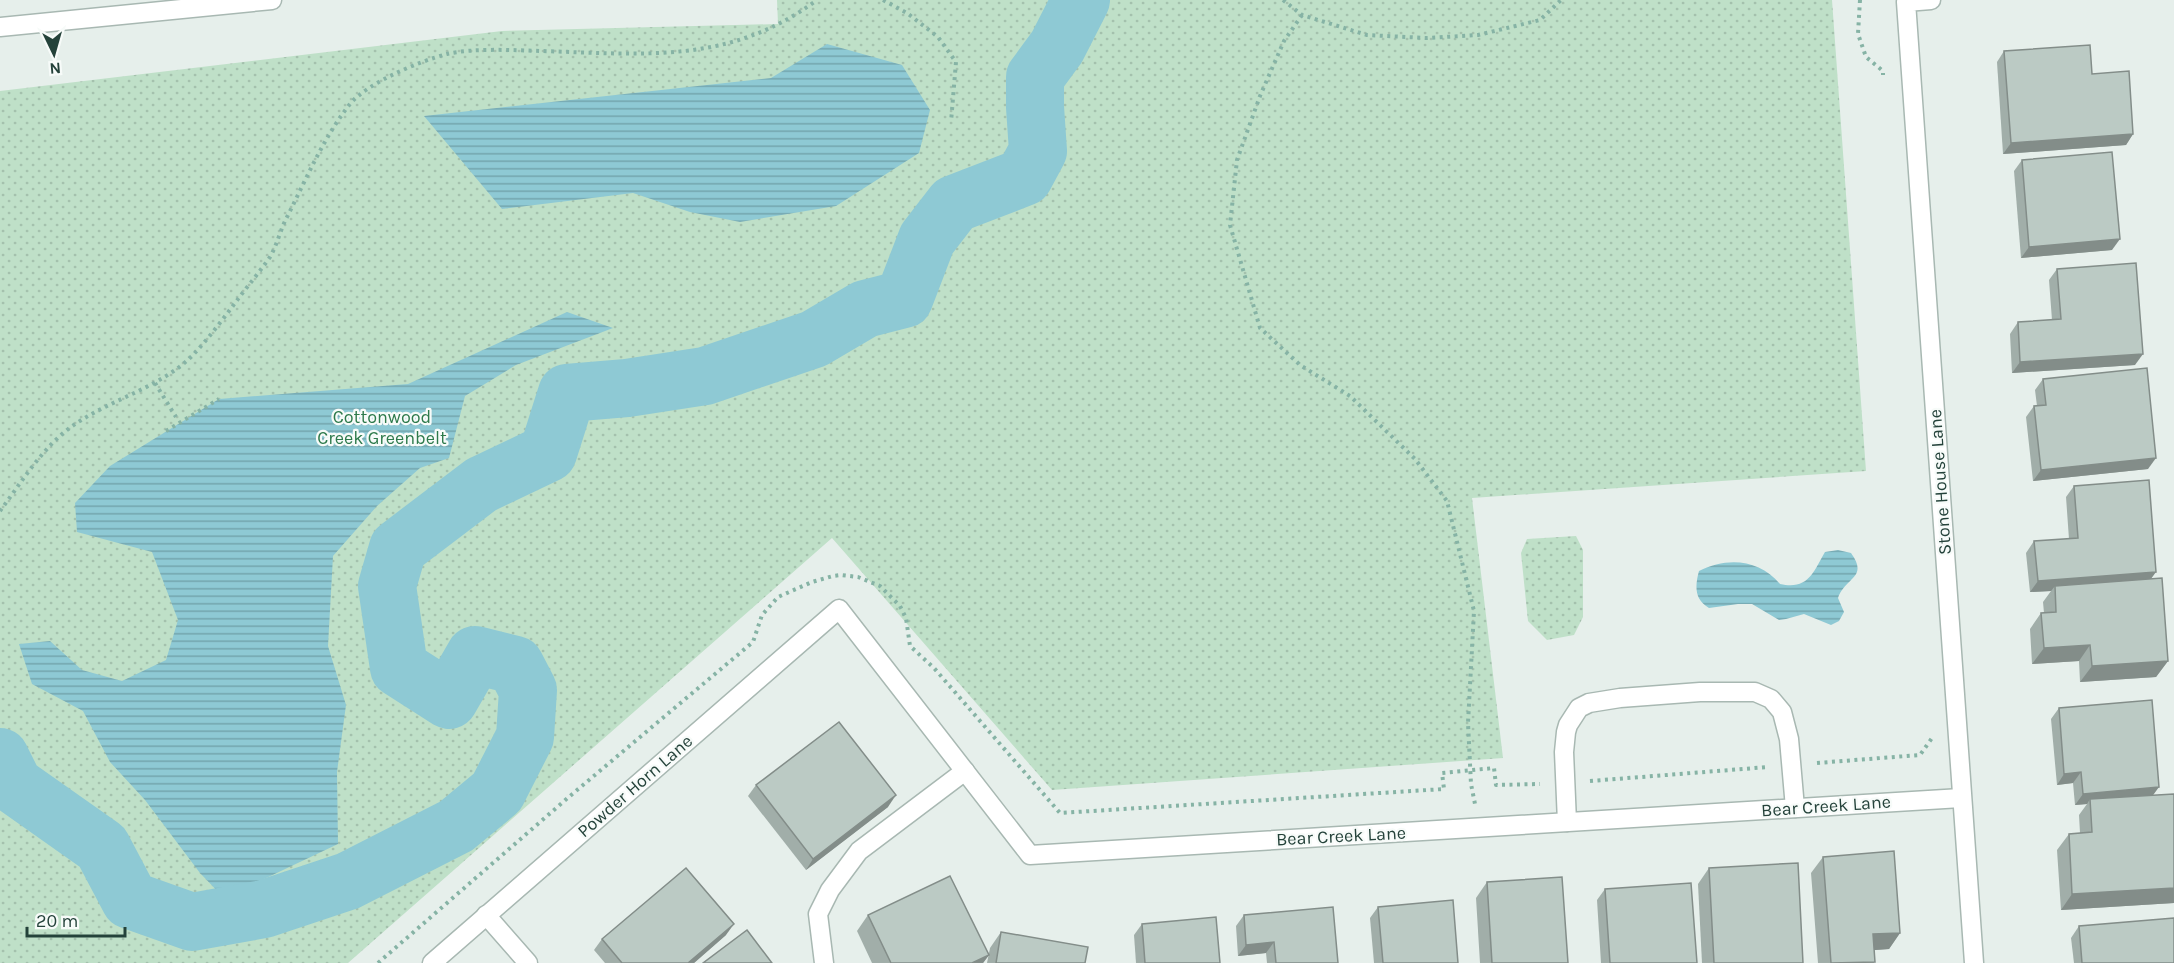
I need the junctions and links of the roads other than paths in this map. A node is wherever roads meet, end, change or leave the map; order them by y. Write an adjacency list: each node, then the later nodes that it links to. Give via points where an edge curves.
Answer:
1 (272, 0): 3 (street)
2 (1931, 0): 6 (street, Stone House Lane, via 1906,2)
3 (0, 27)
4 (839, 609): 5 (street, Bear Creek Lane); 9 (street, Powder Horn Lane)
5 (965, 771): 8 (street, Bear Creek Lane, via 1030,855); 12 (street, via 859,851 830,890 819,914)
6 (1961, 798): 7 (street, Bear Creek Lane); 13 (street, Stone House Lane)
7 (1795, 808): 8 (street, Bear Creek Lane); 8 (street, via 1787,730 1782,712 1771,699 1746,691 1620,698 1579,708 1566,732)
8 (1567, 822)
9 (486, 915): 10 (street, Powder Horn Lane); 11 (street)
10 (432, 963)
11 (528, 963)
12 (824, 963)
13 (1974, 963)

